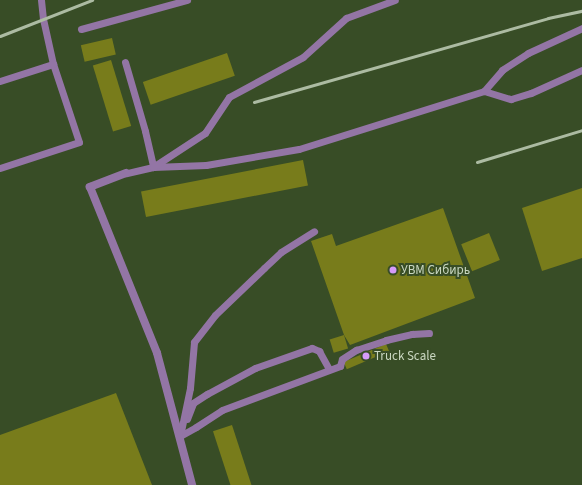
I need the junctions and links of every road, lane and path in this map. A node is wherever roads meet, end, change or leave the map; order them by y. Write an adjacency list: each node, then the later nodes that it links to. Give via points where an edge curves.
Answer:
1 (41, 0): 7 (lane)
2 (187, 0): 5 (lane)
3 (395, 0): 11 (lane, via 346,18 303,57 229,97 205,133)
4 (582, 28): 10 (lane, via 528,53 502,70)
5 (81, 29)
6 (125, 62): 11 (lane)
7 (54, 64): 9 (lane); 12 (lane, via 79,142)
8 (582, 70): 10 (lane, via 511,99)
9 (0, 81)
10 (484, 91): 11 (lane, via 299,149 206,165)
11 (153, 167): 13 (lane)
12 (0, 168)
13 (126, 173): 17 (street, via 90,187 157,353)
14 (314, 231): 17 (lane, via 281,252 215,315 194,342 190,388)
15 (429, 333): 16 (lane, via 412,334 370,345 346,354 340,366)
16 (329, 369): 17 (lane, via 222,410); 17 (lane, via 319,351 312,348 255,368 193,403)
17 (180, 436): 18 (street)
18 (192, 485)

